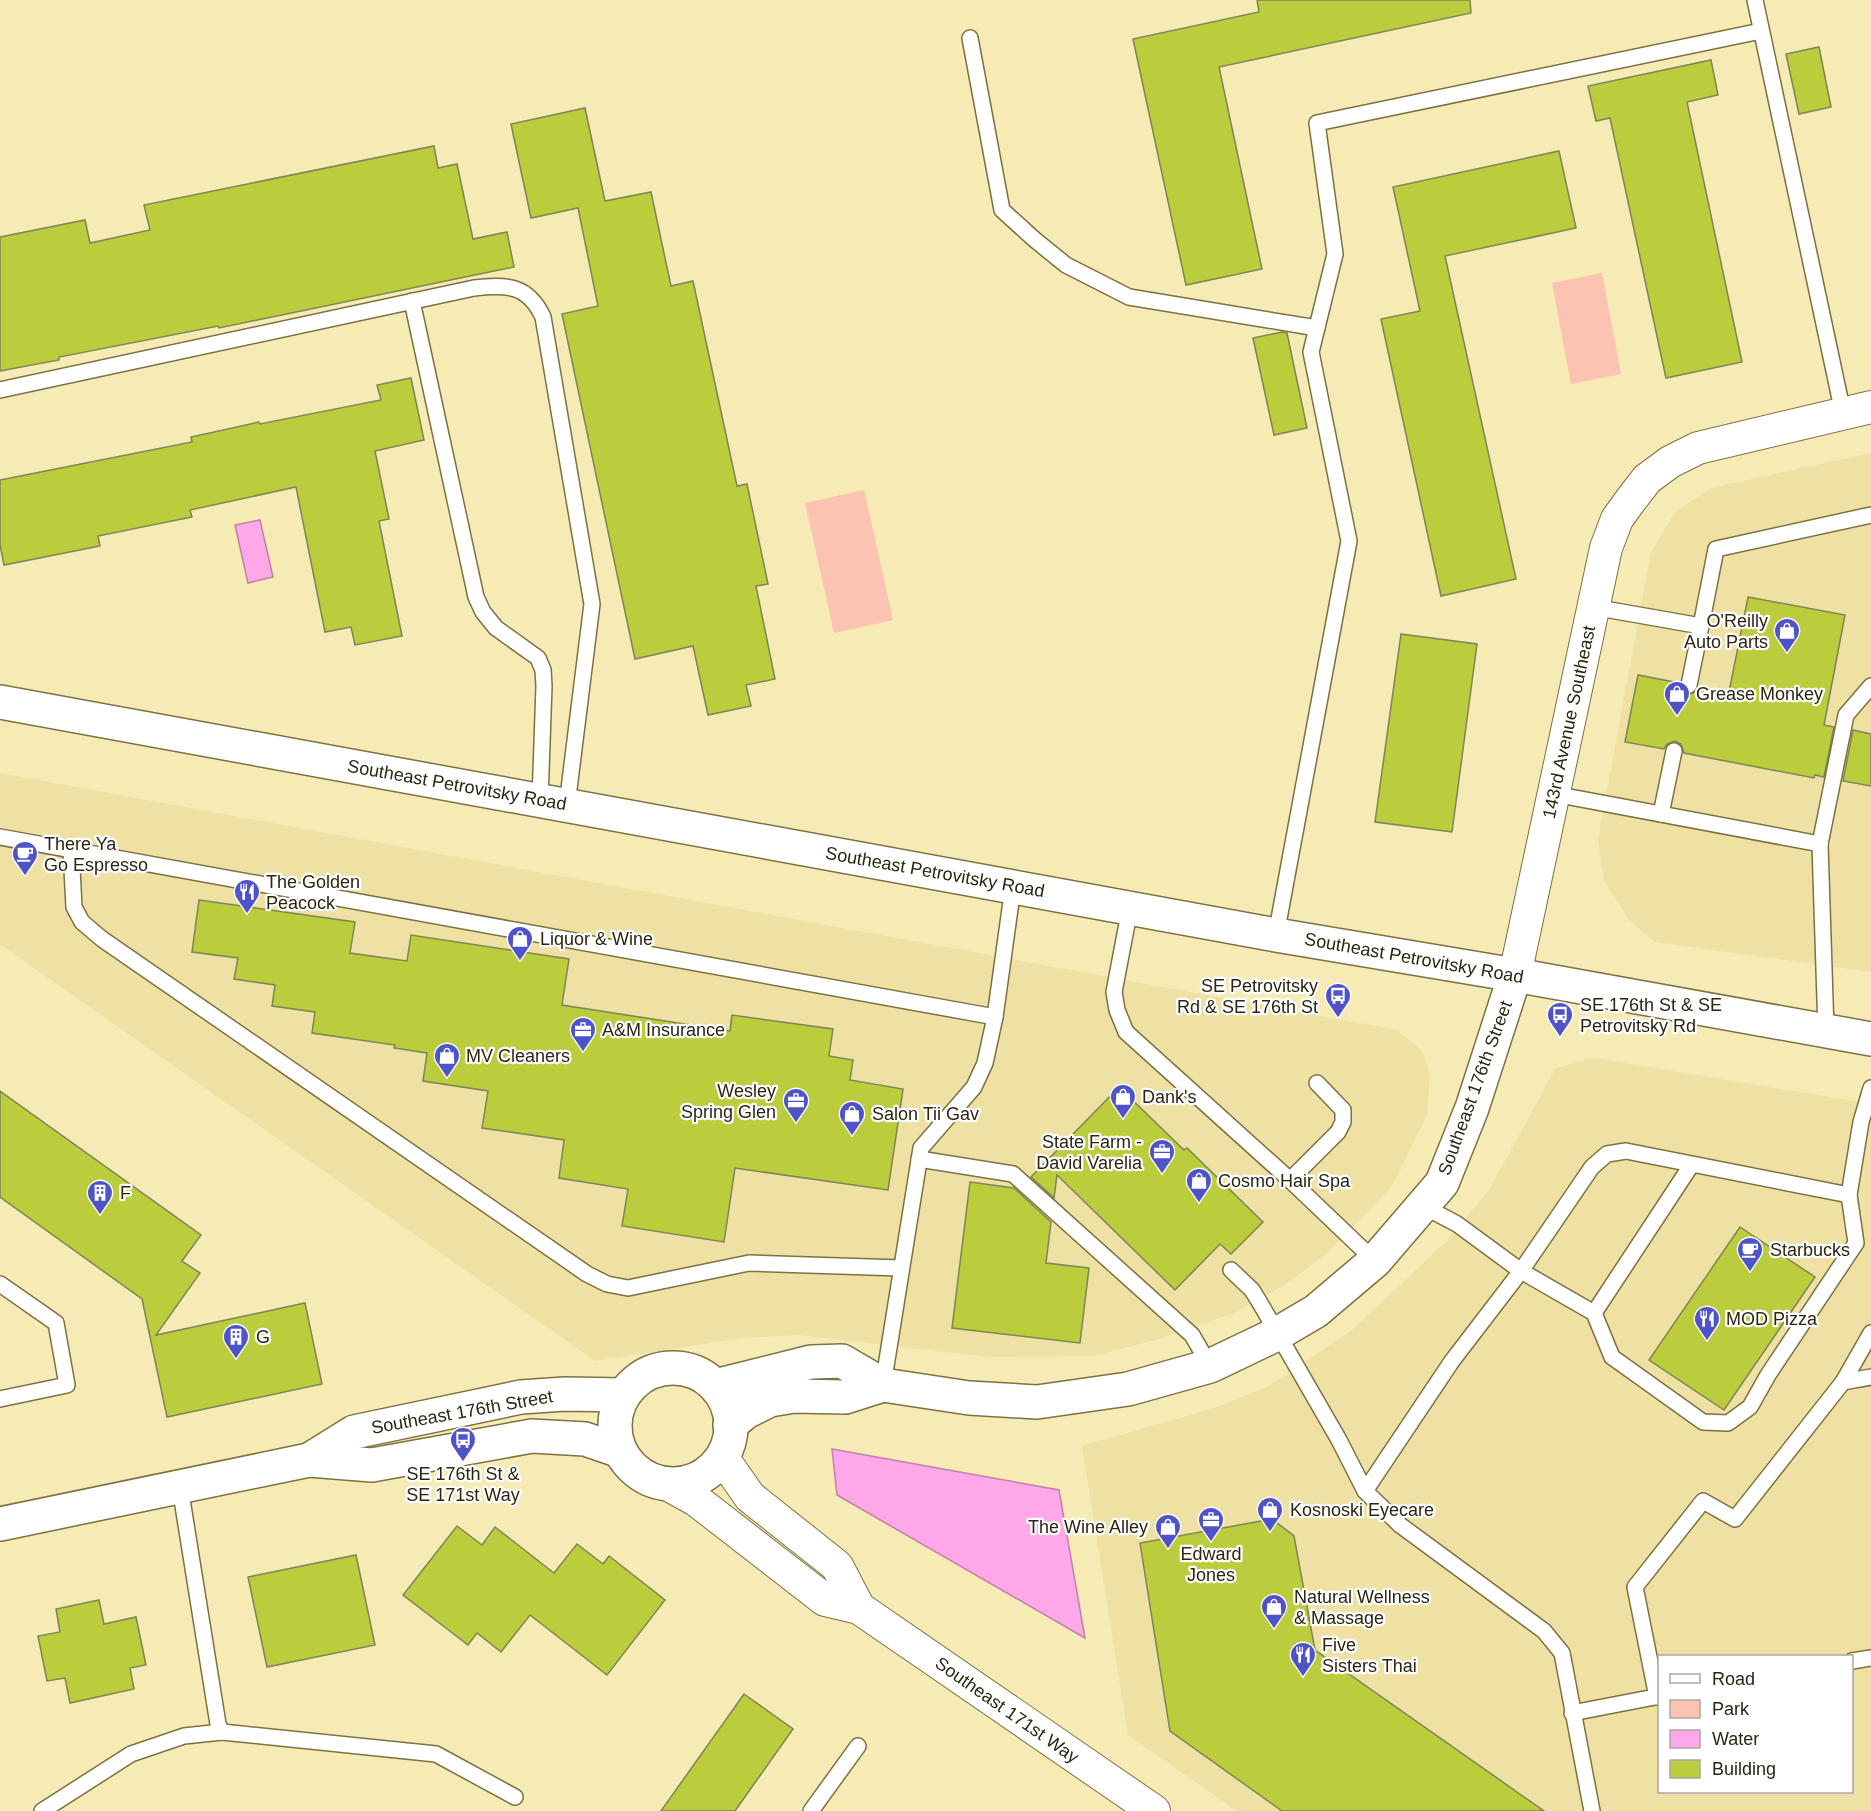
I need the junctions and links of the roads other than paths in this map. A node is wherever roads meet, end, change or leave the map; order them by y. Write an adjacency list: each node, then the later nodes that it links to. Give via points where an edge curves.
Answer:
1 (1755, 0): 2 (lane)
2 (1761, 31): 5 (lane, via 1317,123 1335,254); 7 (lane)
3 (970, 38): 5 (lane, via 1002,210 1034,240 1066,265 1130,297)
4 (412, 301): 6 (lane); 16 (lane, via 476,597 496,627 538,658 543,669); 16 (lane, via 474,288 511,287 536,301 543,317 592,604)
5 (1317, 328): 23 (lane, via 1311,352 1349,541)
6 (0, 390)
7 (1857, 410): 9 (street, 143rd Avenue Southeast, via 1698,448 1647,479 1617,519)
8 (1871, 515): 10 (lane, via 1716,549)
9 (1593, 607): 10 (lane); 15 (street, 143rd Avenue Southeast)
10 (1701, 626): 11 (lane)
11 (1689, 685)
12 (1871, 686): 19 (lane, via 1846,715)
13 (0, 702): 16 (street, Southeast Petrovitsky Road)
14 (1674, 751): 17 (lane)
15 (1554, 794): 17 (lane); 24 (street, 143rd Avenue Southeast)
16 (553, 802): 21 (street, Southeast Petrovitsky Road)
17 (1661, 814): 19 (lane)
18 (0, 837): 20 (lane)
19 (1820, 844): 26 (lane)
20 (71, 850): 25 (lane); 36 (lane, via 74,907 82,922 102,939 587,1274 607,1284 628,1288 749,1263)
21 (1013, 887): 22 (street, Southeast Petrovitsky Road); 25 (lane)
22 (1130, 908): 23 (street, Southeast Petrovitsky Road); 32 (lane, via 1114,992 1126,1032)
23 (1276, 934): 24 (street, Southeast Petrovitsky Road)
24 (1515, 975): 26 (street, Southeast Petrovitsky Road); 34 (street, Southeast 176th Street, via 1472,1108 1442,1182)
25 (995, 1017): 30 (lane, via 985,1063 974,1087 921,1148)
26 (1826, 1031): 27 (street, Southeast Petrovitsky Road)
27 (1871, 1039)
28 (1317, 1083): 32 (lane, via 1343,1110 1343,1122 1338,1132)
29 (1871, 1088): 33 (lane)
30 (919, 1160): 36 (lane); 43 (lane, via 1013,1174 1192,1335)
31 (1692, 1164): 33 (lane); 38 (lane, via 1626,1151 1607,1154 1593,1167); 40 (lane)
32 (1290, 1180): 35 (lane)
33 (1849, 1195): 40 (lane, via 1856,1243 1750,1407 1728,1423 1703,1422 1612,1358)
34 (1423, 1206): 35 (street, Southeast 176th Street); 38 (lane, via 1458,1224)
35 (1375, 1261): 42 (street, Southeast 176th Street, via 1316,1311)
36 (901, 1268): 46 (lane)
37 (1231, 1270): 42 (lane, via 1252,1290)
38 (1521, 1271): 40 (lane); 56 (lane, via 1452,1361)
39 (0, 1284): 49 (lane, via 56,1323 67,1385)
40 (1594, 1313)
41 (1871, 1333): 45 (lane)
42 (1277, 1334): 43 (street, Southeast 176th Street); 56 (lane)
43 (1210, 1366): 46 (street, Southeast 176th Street, via 1128,1389 1037,1402 969,1398)
44 (1871, 1377): 45 (lane)
45 (1844, 1382): 61 (lane, via 1735,1519 1703,1501 1635,1587)
46 (883, 1385): 47 (street, Southeast 176th Street, via 842,1361 811,1362); 50 (street, Southeast 176th Street, via 845,1397 794,1396 770,1400)
47 (715, 1386): 48 (street, via 701,1375 667,1368 650,1372); 50 (street, via 725,1400)
48 (624, 1395): 51 (street, via 616,1413); 53 (street, Southeast 176th Street, via 522,1397 354,1432)
49 (0, 1400)
50 (730, 1425): 52 (street)
51 (620, 1451): 53 (street, Southeast 176th Street, via 585,1439 532,1436 372,1465); 54 (street, Southeast 176th Street, via 648,1479)
52 (722, 1456): 54 (street, via 704,1475 686,1483); 58 (street, Southeast 171st Way, via 750,1497 837,1566)
53 (309, 1461): 55 (street, Southeast 176th Street)
54 (666, 1484): 58 (street, Southeast 171st Way, via 696,1500 825,1600)
55 (180, 1487): 57 (street, Southeast 176th Street); 63 (lane)
56 (1365, 1491): 62 (lane, via 1400,1526 1544,1631 1562,1653)
57 (0, 1524)
58 (859, 1608): 68 (street, Southeast 171st Way)
59 (1871, 1658): 60 (lane)
60 (1853, 1661)
61 (1658, 1696): 62 (lane)
62 (1572, 1713): 69 (lane)
63 (222, 1732): 65 (lane, via 436,1754); 66 (lane, via 184,1736 131,1754)
64 (858, 1746): 67 (lane)
65 (515, 1797)
66 (42, 1811)
67 (811, 1811)
68 (1154, 1811)
69 (1592, 1811)

